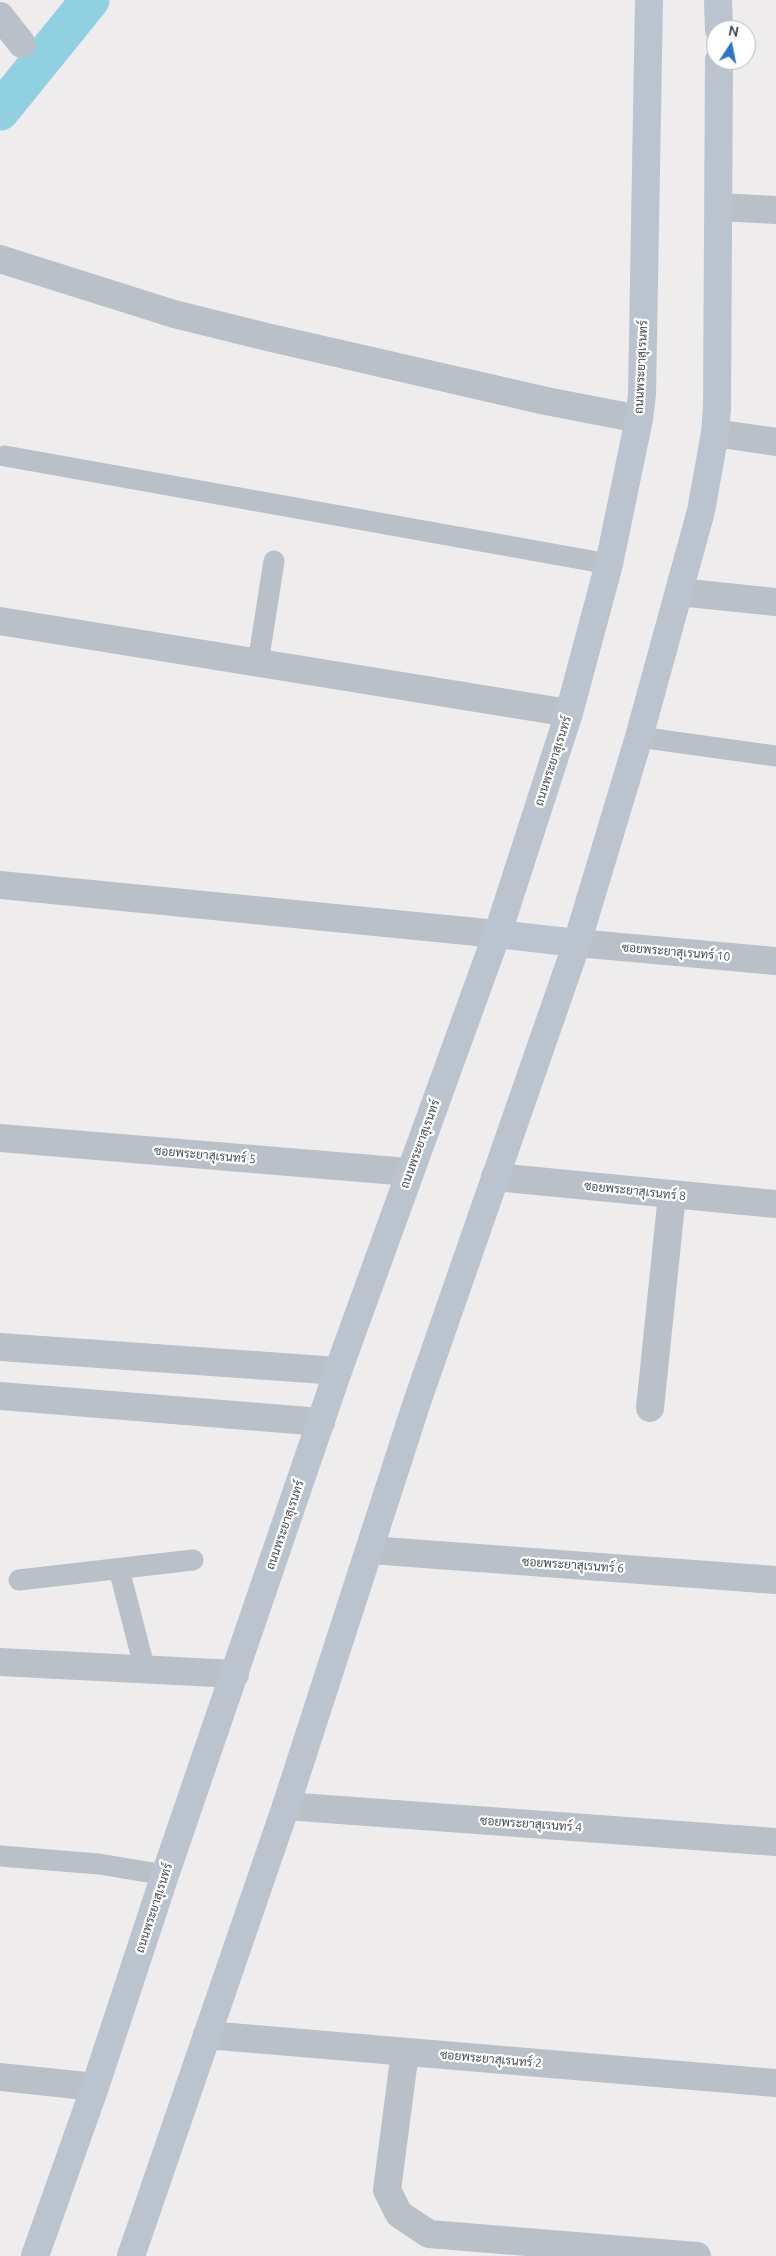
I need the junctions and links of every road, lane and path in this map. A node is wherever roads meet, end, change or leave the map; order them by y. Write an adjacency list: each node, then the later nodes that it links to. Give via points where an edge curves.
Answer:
1 (648, 0): 10 (street, ถนนพระยาสุเรนทร์, via 645,281)
2 (718, 0): 4 (street)
3 (0, 16): 5 (street)
4 (719, 20)
5 (22, 44)
6 (719, 70): 7 (street)
7 (719, 207): 8 (street); 11 (street)
8 (776, 210)
9 (0, 259): 10 (street, via 174,314 267,338)
10 (639, 419): 15 (street, ถนนพระยาสุเรนทร์)
11 (715, 433): 12 (street); 16 (street, via 701,511)
12 (776, 442)
13 (5, 456): 15 (lane)
14 (274, 562): 19 (lane)
15 (609, 564): 20 (street, ถนนพระยาสุเรนทร์)
16 (679, 592): 17 (street); 21 (street)
17 (776, 602)
18 (0, 621): 19 (street)
19 (258, 663): 20 (street)
20 (569, 713): 24 (street, ถนนพระยาสุเรนทร์)
21 (639, 737): 22 (lane); 25 (street)
22 (776, 756)
23 (0, 885): 24 (street)
24 (496, 934): 25 (street); 28 (street, ถนนพระยาสุเรนทร์)
25 (577, 943): 26 (street, ซอยพระยาสุเรนทร์ 10); 29 (street)
26 (776, 961)
27 (0, 1138): 28 (street, ซอยพระยาสุเรนทร์ 5)
28 (409, 1172): 33 (street, ถนนพระยาสุเรนทร์)
29 (494, 1177): 30 (street, ซอยพระยาสุเรนทร์ 8); 37 (street)
30 (672, 1195): 31 (street, ซอยพระยาสุเรนทร์ 8); 35 (street)
31 (776, 1204)
32 (0, 1348): 33 (street)
33 (338, 1371): 36 (street, ถนนพระยาสุเรนทร์)
34 (0, 1396): 36 (street)
35 (650, 1408)
36 (321, 1422): 44 (street, ถนนพระยาสุเรนทร์)
37 (370, 1550): 41 (street, ซอยพระยาสุเรนทร์ 6); 45 (street)
38 (193, 1560): 39 (lane)
39 (119, 1569): 40 (lane); 43 (lane)
40 (19, 1580)
41 (776, 1580)
42 (0, 1662): 43 (street)
43 (144, 1670): 44 (street)
44 (235, 1674): 48 (street, ถนนพระยาสุเรนทร์)
45 (286, 1806): 46 (street, ซอยพระยาสุเรนทร์ 4); 49 (street)
46 (776, 1842)
47 (0, 1856): 48 (lane, via 99,1864)
48 (164, 1875): 53 (street, ถนนพระยาสุเรนทร์)
49 (207, 2035): 50 (street, ซอยพระยาสุเรนทร์ 2); 55 (street)
50 (405, 2052): 52 (street, ซอยพระยาสุเรนทร์ 2); 56 (street, via 387,2190 399,2214 429,2234)
51 (0, 2077): 53 (street)
52 (776, 2083)
53 (95, 2087): 54 (street, ถนนพระยาสุเรนทร์)
54 (35, 2256)
55 (131, 2256)
56 (697, 2256)

